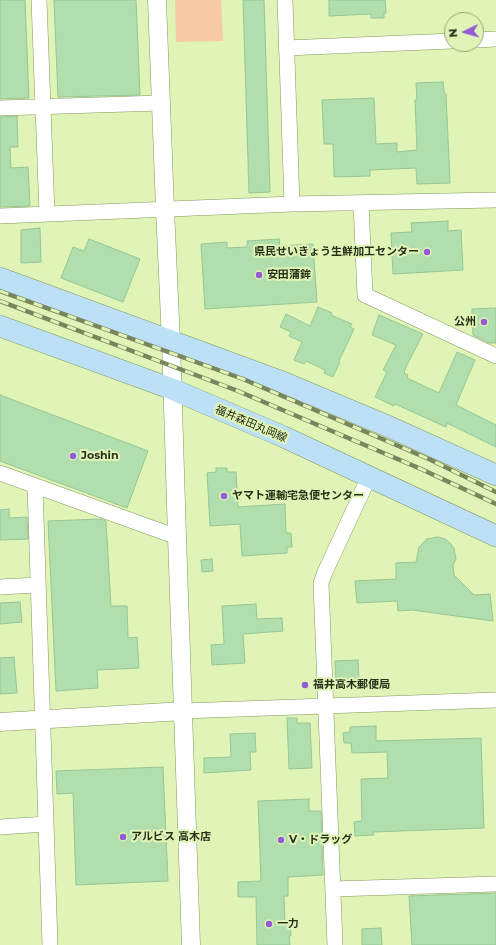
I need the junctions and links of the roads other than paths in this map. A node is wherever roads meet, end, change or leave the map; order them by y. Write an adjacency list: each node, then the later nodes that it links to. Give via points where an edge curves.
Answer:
1 (39, 0): 9 (street)
2 (157, 0): 8 (street)
3 (285, 0): 7 (street)
4 (496, 39): 5 (street)
5 (484, 40)
6 (444, 41): 7 (street)
7 (286, 48): 13 (street)
8 (161, 103): 9 (street); 14 (street)
9 (43, 107): 10 (street); 15 (street)
10 (0, 108)
11 (496, 200): 12 (street)
12 (361, 203): 13 (street); 20 (street, via 365,295)
13 (292, 204): 14 (street)
14 (165, 209): 15 (street); 19 (street)
15 (47, 214): 16 (street)
16 (0, 216)
17 (0, 278): 19 (main road)
18 (0, 326): 21 (main road, 福井森田丸岡線)
19 (171, 341): 21 (street); 23 (main road, via 280,381)
20 (496, 356)
21 (172, 389): 24 (main road, 福井森田丸岡線); 27 (street)
22 (0, 473): 25 (street)
23 (496, 475)
24 (369, 477): 26 (main road, 福井森田丸岡線); 31 (street, via 321,583)
25 (35, 486): 27 (street); 28 (street)
26 (496, 536)
27 (177, 537): 32 (street)
28 (38, 585): 29 (street); 33 (street)
29 (0, 587)
30 (496, 700): 31 (street)
31 (326, 706): 32 (street); 38 (street)
32 (183, 711): 33 (street); 40 (street)
33 (43, 720): 34 (street); 35 (street)
34 (0, 722)
35 (46, 824): 36 (street); 39 (street)
36 (0, 827)
37 (496, 884): 38 (street)
38 (333, 889): 41 (street)
39 (50, 945)
40 (191, 945)
41 (335, 945)

